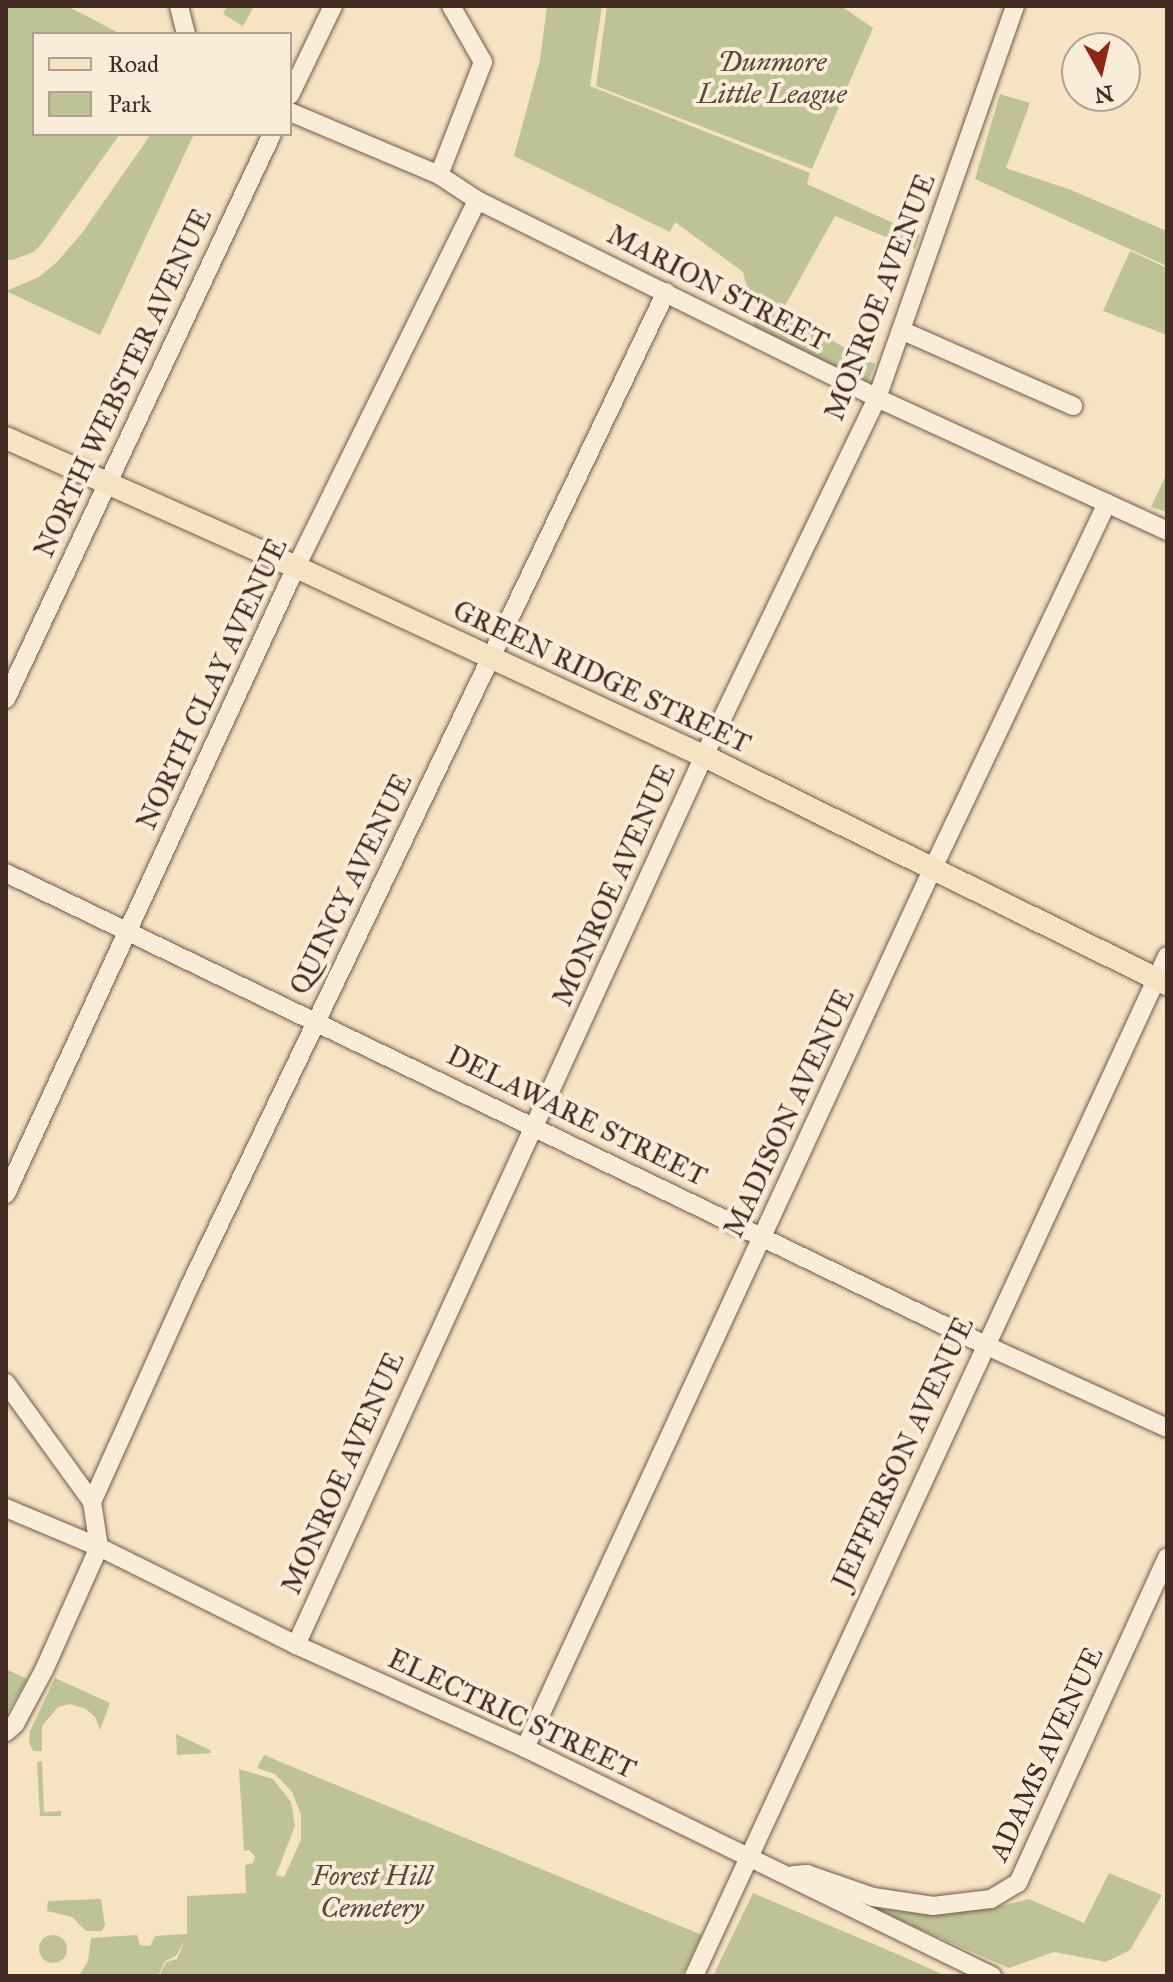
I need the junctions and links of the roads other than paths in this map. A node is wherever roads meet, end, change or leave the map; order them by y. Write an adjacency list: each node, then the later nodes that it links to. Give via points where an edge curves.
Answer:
1 (179, 6): 5 (street)
2 (333, 6): 6 (street)
3 (451, 6): 9 (street, via 483,62)
4 (1015, 6): 12 (street, MONROE AVENUE)
5 (186, 32)
6 (292, 91)
7 (292, 113): 9 (street, MARION STREET)
8 (271, 136): 16 (street, NORTH WEBSTER AVENUE)
9 (439, 175): 10 (street, MARION STREET)
10 (477, 200): 11 (street, MARION STREET); 19 (street, NORTH CLAY AVENUE)
11 (666, 292): 13 (street, MARION STREET); 20 (street, QUINCY AVENUE)
12 (903, 331): 13 (street, MONROE AVENUE); 14 (street)
13 (877, 398): 17 (street, MARION STREET); 22 (street, MONROE AVENUE)
14 (1073, 406)
15 (6, 438): 16 (main road, GREEN RIDGE STREET)
16 (106, 484): 19 (main road, GREEN RIDGE STREET); 21 (street, NORTH WEBSTER AVENUE)
17 (1107, 503): 18 (street, MARION STREET); 23 (street, MADISON AVENUE)
18 (1167, 531)
19 (296, 567): 20 (main road, GREEN RIDGE STREET); 25 (street, NORTH CLAY AVENUE)
20 (491, 659): 22 (main road, GREEN RIDGE STREET); 28 (street, QUINCY AVENUE)
21 (6, 699)
22 (704, 756): 23 (main road, GREEN RIDGE STREET); 29 (street, MONROE AVENUE)
23 (933, 868): 27 (main road, GREEN RIDGE STREET); 31 (street, MADISON AVENUE)
24 (6, 873): 25 (street, DELAWARE STREET)
25 (129, 932): 28 (street, DELAWARE STREET); 30 (street, NORTH CLAY AVENUE)
26 (1167, 956): 27 (street, JEFFERSON AVENUE)
27 (1161, 981): 32 (street, JEFFERSON AVENUE)
28 (315, 1022): 29 (street, DELAWARE STREET); 35 (street, QUINCY AVENUE)
29 (536, 1126): 31 (street, DELAWARE STREET); 39 (street, MONROE AVENUE)
30 (6, 1194)
31 (762, 1238): 32 (street, DELAWARE STREET); 41 (street, MADISON AVENUE)
32 (985, 1345): 34 (street, DELAWARE STREET); 42 (street, JEFFERSON AVENUE)
33 (6, 1383): 35 (street)
34 (1167, 1428)
35 (92, 1502): 37 (street)
36 (6, 1508): 37 (street, ELECTRIC STREET)
37 (99, 1547): 39 (street, ELECTRIC STREET); 40 (street, via 44,1670)
38 (1167, 1557): 43 (street, ADAMS AVENUE, via 1018,1883 991,1899 933,1906 873,1897 807,1874)
39 (296, 1645): 41 (street, ELECTRIC STREET)
40 (6, 1732)
41 (525, 1748): 42 (street, ELECTRIC STREET)
42 (749, 1860): 43 (street, ELECTRIC STREET); 44 (street, JEFFERSON AVENUE)
43 (783, 1876): 45 (street, ELECTRIC STREET)
44 (694, 1976)
45 (992, 1976)

